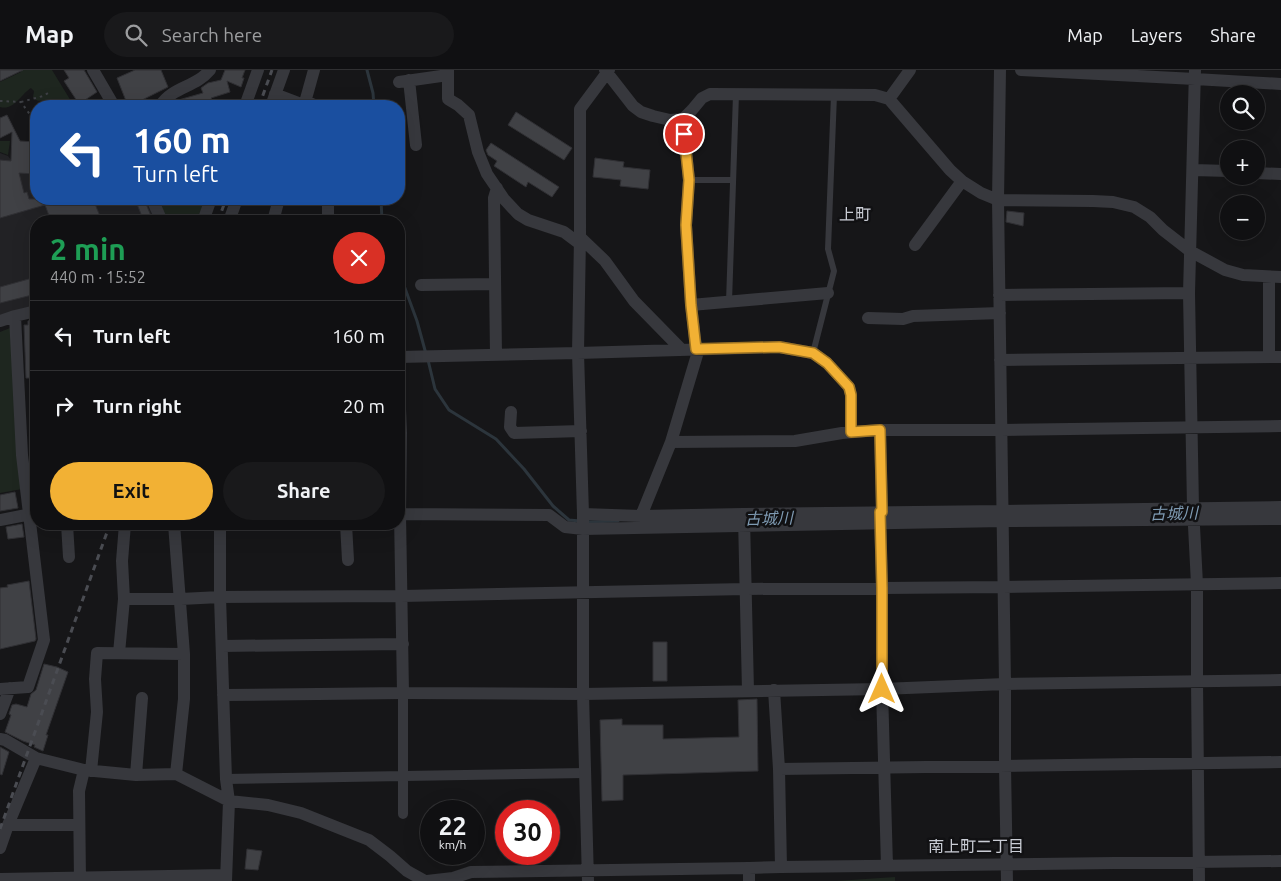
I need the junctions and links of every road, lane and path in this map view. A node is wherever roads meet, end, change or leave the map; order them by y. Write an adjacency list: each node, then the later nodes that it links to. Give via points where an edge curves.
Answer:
1 (210, 70): 18 (street, via 204,78)
2 (258, 70): 19 (street)
3 (284, 70): 20 (street)
4 (314, 70): 21 (street)
5 (910, 70): 16 (street)
6 (1000, 70): 35 (street)
7 (1021, 70): 11 (street)
8 (96, 71): 17 (street)
9 (607, 71): 25 (street, via 633,106 642,112 670,120); 36 (street, via 580,108)
10 (448, 73): 26 (street, via 404,81); 34 (street, via 448,99 469,115 478,152)
11 (1195, 74): 12 (street); 27 (street)
12 (1281, 84)
13 (50, 92): 23 (path)
14 (736, 94): 15 (street); 25 (street, via 710,94 702,98); 32 (lane)
15 (834, 95): 16 (street); 42 (lane, via 828,249 834,271)
16 (889, 98): 33 (street)
17 (111, 100)
18 (164, 100)
19 (247, 100)
20 (273, 100)
21 (308, 100)
22 (0, 101): 23 (path)
23 (21, 102): 24 (path)
24 (30, 115)
25 (683, 119): 31 (street)
26 (416, 145)
27 (1193, 170): 28 (street); 38 (street)
28 (1220, 171)
29 (1265, 173): 30 (street)
30 (1281, 174)
31 (689, 180): 32 (lane); 46 (street, via 686,225)
32 (733, 180): 45 (lane)
33 (962, 181): 35 (street); 37 (street)
34 (497, 188): 36 (street, via 518,214); 40 (street, via 494,198)
35 (998, 200): 38 (street, via 1113,202 1134,207); 44 (street)
36 (580, 241): 52 (street, via 605,261 634,301); 54 (street)
37 (915, 244)
38 (1190, 250): 39 (street, via 1225,270); 43 (street)
39 (1275, 277): 58 (street)
40 (495, 284): 41 (street); 56 (street)
41 (420, 285)
42 (828, 293): 45 (street); 55 (lane)
43 (1189, 293): 44 (street); 59 (street)
44 (999, 295): 48 (street)
45 (729, 302): 46 (street)
46 (691, 305): 53 (street)
47 (30, 312): 49 (street)
48 (1000, 313): 50 (street); 60 (street)
49 (15, 316): 51 (street); 69 (street, via 22,455)
50 (868, 318)
51 (0, 321)
52 (681, 349): 53 (street); 54 (street)
53 (696, 349): 55 (street, via 779,347); 68 (street)
54 (578, 353): 56 (street); 66 (street)
55 (813, 353): 67 (street, via 849,387)
56 (496, 355): 57 (street)
57 (405, 357)
58 (1275, 357): 59 (street)
59 (1190, 359): 60 (street); 63 (street)
60 (1000, 360): 65 (street)
61 (511, 412): 66 (street, via 510,427 514,432)
62 (1281, 426): 63 (street)
63 (1192, 427): 65 (street); 74 (street)
64 (880, 430): 65 (street); 67 (street); 76 (street)
65 (1001, 430): 77 (street)
66 (580, 431): 73 (street)
67 (851, 432): 68 (street, via 795,441)
68 (671, 442): 75 (street)
69 (30, 497)
70 (1281, 507): 74 (street)
71 (30, 514): 79 (street)
72 (405, 514): 81 (street, via 549,515 565,527)
73 (583, 514): 75 (street); 81 (street)
74 (1193, 514): 77 (street); 78 (street); 92 (street)
75 (641, 516): 80 (street)
76 (881, 516): 77 (street); 80 (street); 94 (street)
77 (1002, 516): 93 (street)
78 (1281, 519)
79 (0, 520)
80 (744, 520): 81 (street); 95 (street)
81 (583, 529): 96 (street)
82 (34, 530): 108 (street, via 44,640 28,687)
83 (67, 530): 89 (street)
84 (125, 530): 99 (street)
85 (175, 530): 100 (street)
86 (220, 530): 98 (street)
87 (346, 530): 90 (street)
88 (400, 530): 97 (street)
89 (69, 557)
90 (348, 560)
91 (1281, 583): 92 (street)
92 (1197, 584): 93 (street); 106 (street)
93 (1003, 587): 94 (street); 107 (street)
94 (882, 588): 95 (street); 109 (street)
95 (746, 589): 96 (street); 111 (street)
96 (583, 593): 97 (street); 114 (street)
97 (402, 596): 98 (street); 101 (street)
98 (220, 597): 100 (street); 102 (street)
99 (124, 599): 100 (street); 103 (street)
100 (181, 599): 104 (street)
101 (403, 644): 102 (street); 112 (street)
102 (222, 646): 113 (street)
103 (119, 653): 104 (street); 124 (street, via 97,653 97,712)
104 (184, 654): 126 (street, via 184,699)
105 (1281, 680): 106 (street)
106 (1196, 681): 107 (street); 120 (street)
107 (1005, 684): 109 (street); 121 (street)
108 (5, 688): 116 (street)
109 (882, 689): 110 (street); 122 (street)
110 (774, 690): 111 (street); 123 (street)
111 (748, 691): 114 (street)
112 (403, 693): 113 (street); 114 (street); 128 (street)
113 (223, 694): 129 (street)
114 (583, 694): 125 (street)
115 (142, 698): 127 (street)
116 (0, 714)
117 (0, 739): 118 (street)
118 (36, 758): 124 (street); 132 (street)
119 (1281, 762): 120 (street)
120 (1198, 763): 121 (street); 136 (street)
121 (1005, 766): 122 (street); 137 (street)
122 (884, 768): 123 (street); 138 (street)
123 (779, 770): 139 (street)
124 (87, 771): 127 (street); 133 (street, via 79,791)
125 (585, 773): 128 (street); 142 (street)
126 (176, 774): 127 (street); 130 (street)
127 (136, 775)
128 (404, 776): 129 (street); 131 (street)
129 (226, 779): 130 (street)
130 (229, 801): 141 (street, via 268,805 300,813 360,836 383,850); 143 (street)
131 (403, 814)
132 (8, 825): 133 (street); 134 (street)
133 (79, 825): 145 (street)
134 (0, 848)
135 (1281, 861): 136 (street)
136 (1198, 862): 137 (street); 148 (street)
137 (1007, 864): 138 (street); 147 (street)
138 (887, 866): 139 (street)
139 (781, 867): 140 (street)
140 (749, 875): 142 (street)
141 (407, 876): 146 (street)
142 (588, 876): 146 (street, via 471,872)
143 (226, 878): 145 (street)
144 (0, 879): 145 (street)
145 (80, 880)
146 (426, 881)
147 (1007, 881)
148 (1199, 881)

